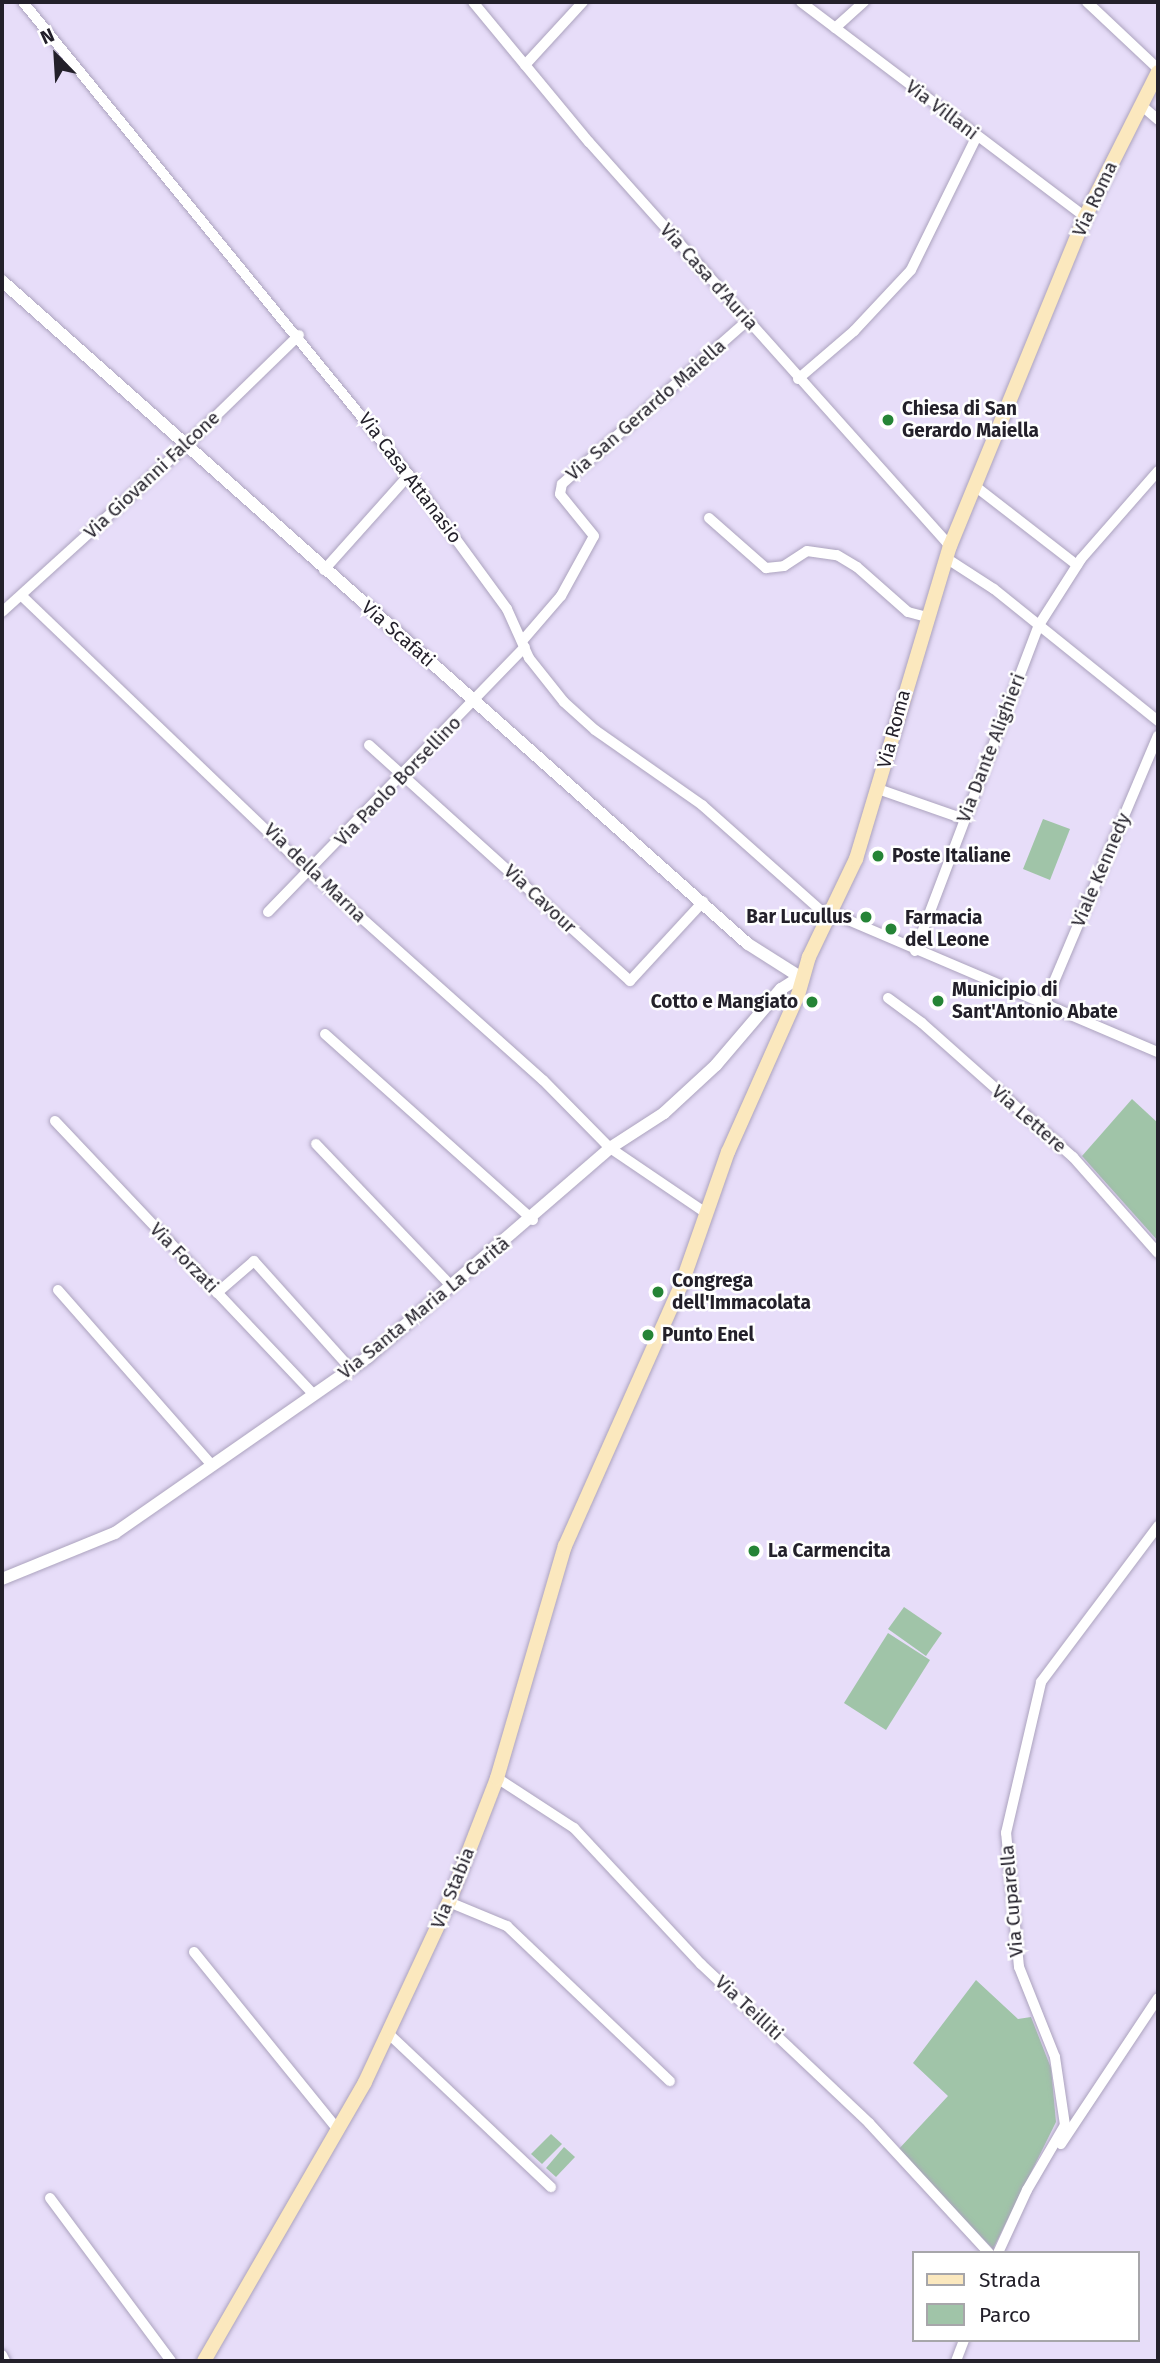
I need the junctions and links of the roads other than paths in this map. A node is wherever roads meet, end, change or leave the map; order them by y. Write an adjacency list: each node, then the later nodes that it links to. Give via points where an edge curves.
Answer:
1 (23, 2): 16 (street, Via Casa Attanasio, via 209,233)
2 (473, 2): 8 (street, Via Casa d'Auria)
3 (583, 2): 8 (street)
4 (801, 2): 7 (street, Via Villani)
5 (864, 2): 7 (street)
6 (1087, 2): 9 (street)
7 (835, 28): 12 (street, Via Villani)
8 (525, 65): 15 (street, Via Casa d'Auria)
9 (1158, 71): 10 (main road, Via Roma)
10 (1141, 106): 11 (street); 13 (main road, Via Roma)
11 (1158, 120)
12 (977, 136): 13 (street, Via Villani); 17 (street, via 905,278)
13 (1085, 217): 21 (main road, Via Roma)
14 (2, 281): 18 (street, Via Scafati)
15 (748, 320): 17 (street, Via Casa d'Auria); 30 (street, Via San Gerardo Maiella, via 562,484 560,494 594,536 561,596)
16 (299, 335): 18 (street, Via Giovanni Falcone); 20 (street, Via Casa Attanasio)
17 (799, 379): 23 (street, Via Casa d'Auria)
18 (185, 446): 25 (street, Via Scafati); 26 (street, Via Giovanni Falcone)
19 (1158, 471): 24 (street, Via Dante Alighieri)
20 (410, 475): 25 (street); 30 (street, Via Casa Attanasio, via 508,609)
21 (975, 486): 23 (main road, Via Roma); 24 (street)
22 (709, 518): 28 (street, via 766,569 785,566 807,551 837,555 908,612)
23 (948, 552): 28 (main road, Via Roma); 29 (street, Via Casa d'Auria)
24 (1077, 565): 29 (street, Via Dante Alighieri)
25 (324, 570): 31 (street, Via Scafati)
26 (22, 596): 27 (street, Via Giovanni Falcone); 38 (street, Via della Marna, via 270,828)
27 (2, 612)
28 (927, 617): 36 (main road, Via Roma)
29 (1039, 625): 32 (street, Via Casa d'Auria); 37 (street, Via Dante Alighieri)
30 (524, 644): 31 (street, Via Paolo Borsellino); 41 (street, Via Casa Attanasio, via 544,680 584,720 702,805)
31 (475, 701): 35 (street, Via Paolo Borsellino); 39 (street, Via Scafati)
32 (1158, 721)
33 (1158, 736): 45 (street, Viale Kennedy)
34 (369, 745): 35 (street, Via Cavour)
35 (402, 777): 38 (street, Via Paolo Borsellino); 39 (street, Via Cavour, via 630,981)
36 (878, 789): 37 (street); 41 (main road, Via Roma, via 856,859)
37 (964, 819): 42 (street, Via Dante Alighieri)
38 (309, 872): 40 (street, Via Paolo Borsellino); 50 (street, Via della Marna, via 543,1080)
39 (703, 902): 43 (street, Via Scafati, via 748,944)
40 (268, 912)
41 (827, 916): 42 (street, via 841,917); 43 (main road, Via Roma)
42 (915, 951): 45 (street)
43 (800, 977): 50 (street, Via Santa Maria La Carità, via 781,989 716,1065 664,1113); 51 (main road, Via Roma, via 798,995 727,1152)
44 (888, 998): 53 (street, Via Lettere, via 1073,1157)
45 (1045, 1003): 47 (street)
46 (325, 1034): 52 (street)
47 (1158, 1052)
48 (55, 1121): 56 (street, Via Forzati)
49 (316, 1144): 54 (street)
50 (610, 1148): 51 (street, Via della Marna); 52 (street, Via Santa Maria La Carità)
51 (706, 1213): 58 (main road, Via Roma, via 682,1283)
52 (533, 1220): 54 (street, Via Santa Maria La Carità)
53 (1158, 1253)
54 (452, 1287): 57 (street, Via Santa Maria La Carità)
55 (58, 1290): 60 (street)
56 (217, 1293): 57 (street, via 254,1261); 59 (street, Via Forzati)
57 (351, 1369): 59 (street, Via Santa Maria La Carità)
58 (636, 1387): 63 (main road, Via Stabia, via 565,1546)
59 (314, 1395): 60 (street, Via Santa Maria La Carità)
60 (212, 1465): 62 (street, Via Santa Maria La Carità, via 115,1533)
61 (1158, 1526): 70 (street, Via Cuparella, via 1041,1682 1006,1833 1019,1967 1055,2057 1064,2110 1065,2125)
62 (2, 1579)
63 (497, 1778): 64 (main road, Via Stabia); 73 (street, Via Teilliti, via 574,1828 701,1965 869,2123)
64 (449, 1902): 67 (main road, Via Stabia); 68 (street, via 507,1926)
65 (194, 1952): 69 (street)
66 (1158, 1997): 70 (street, via 1061,2144)
67 (388, 2034): 69 (main road, Via Stabia); 71 (street)
68 (670, 2081)
69 (340, 2131): 80 (main road, Via Stabia)
70 (1050, 2153): 74 (street, Via Cuparella)
71 (551, 2187)
72 (50, 2198): 79 (street)
73 (987, 2251)
74 (999, 2251)
75 (963, 2342): 77 (street)
76 (2, 2355): 78 (street)
77 (955, 2360)
78 (5, 2361)
79 (171, 2361)
80 (204, 2361)

